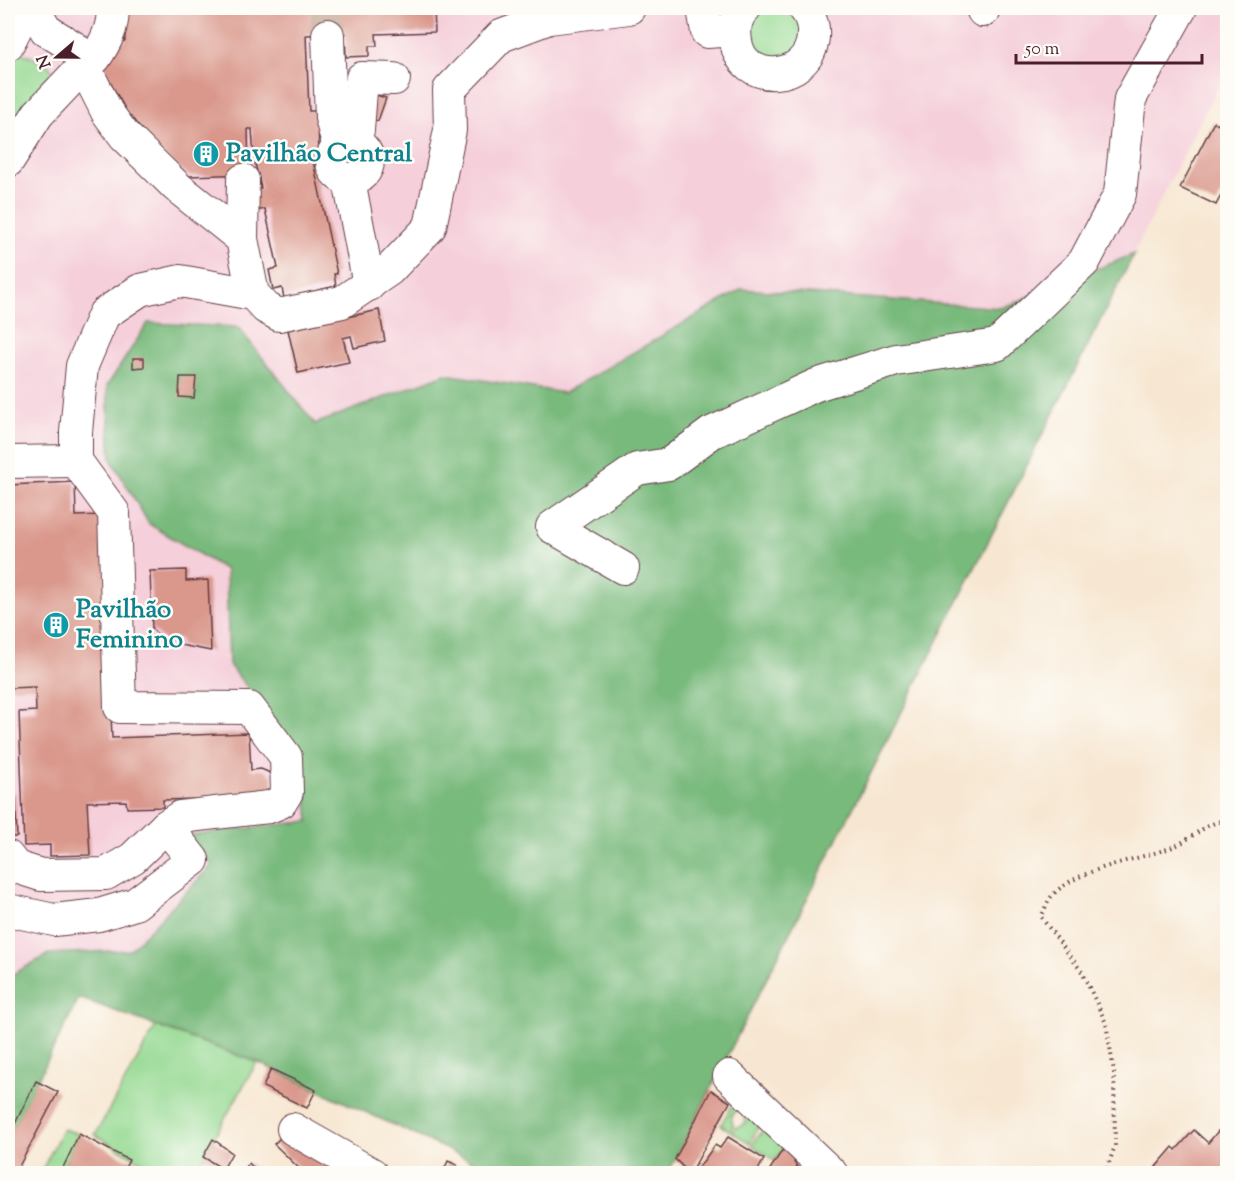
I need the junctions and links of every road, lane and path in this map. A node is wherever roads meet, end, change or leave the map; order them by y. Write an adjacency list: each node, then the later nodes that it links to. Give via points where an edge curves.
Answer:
1 (112, 8): 11 (street, via 107,40 38,114)
2 (629, 8): 14 (street, via 549,18 501,36 449,90 450,130 430,227)
3 (703, 8): 6 (street, via 706,32)
4 (804, 8): 6 (street, via 814,28 813,48 802,64 785,73 766,74 749,65 737,50)
5 (1181, 8): 18 (street, via 1130,99 1120,194 1084,262 997,345 896,360 816,385 711,433 669,464 637,469 552,527)
6 (740, 19)
7 (13, 26): 13 (street, via 37,15 46,30 75,48 107,112 124,135 177,187)
8 (328, 35): 10 (street, via 330,118)
9 (394, 79): 10 (street, via 362,78 358,130)
10 (347, 146): 14 (street, via 333,155 332,163 334,171 349,180)
11 (8, 161)
12 (243, 180): 13 (street)
13 (242, 239): 15 (street)
14 (369, 285): 15 (street, via 342,302 279,315)
15 (253, 294): 16 (street, via 180,281 140,290 104,314 82,366)
16 (76, 460): 17 (street); 20 (street, via 114,513 120,707 249,708 286,757 288,792 281,802 269,807 180,817)
17 (8, 462)
18 (623, 568)
19 (1227, 820): 27 (path, via 1215,821 1172,848 1076,878 1050,898 1041,917 1082,972 1106,1023 1114,1072 1115,1146)
20 (166, 826): 21 (street, via 134,858 106,874 41,875 16,867); 22 (street, via 193,860 135,904 99,915 54,920)
21 (8, 856)
22 (8, 910)
23 (729, 1076): 26 (street)
24 (293, 1129): 25 (street)
25 (372, 1173)
26 (832, 1173)
27 (1105, 1173)

